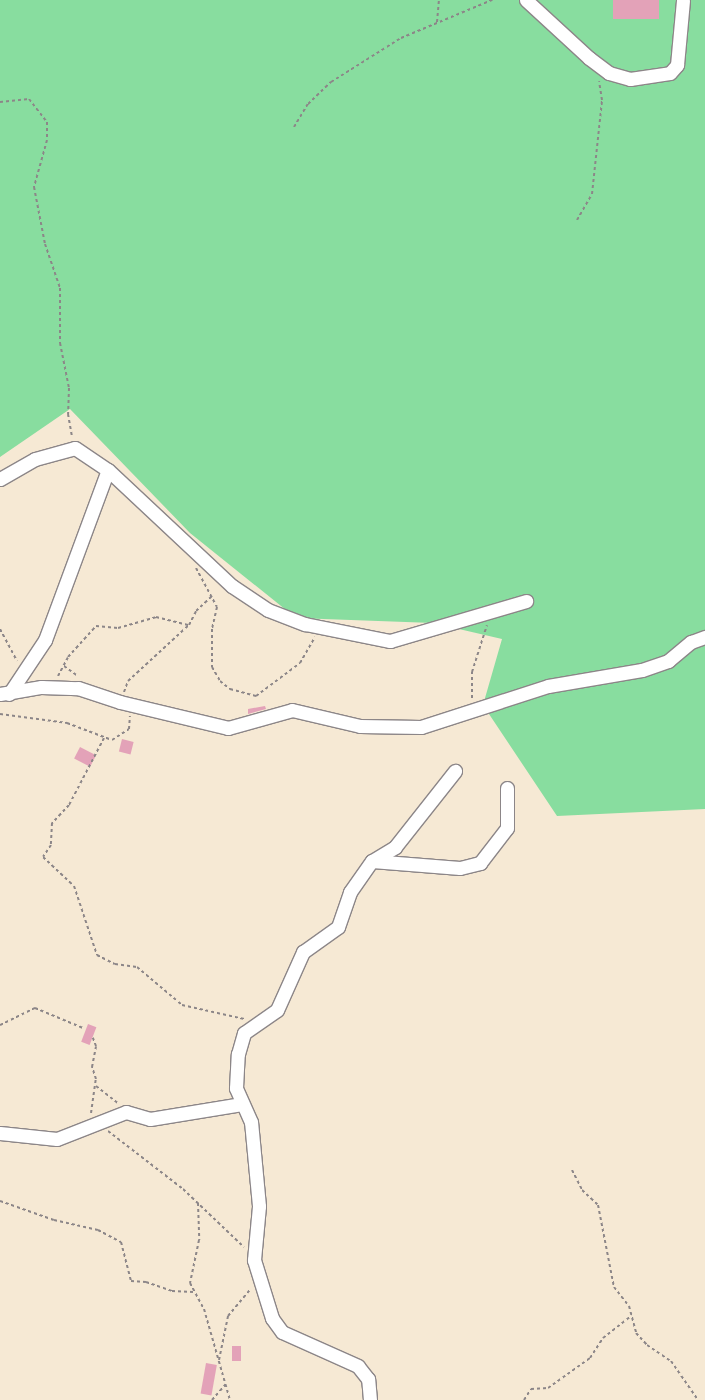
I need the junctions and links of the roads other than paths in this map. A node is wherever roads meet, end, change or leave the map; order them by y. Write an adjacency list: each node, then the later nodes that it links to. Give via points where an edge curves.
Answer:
1 (526, 0): 2 (street, via 589,58 609,73 630,79 670,72 677,65)
2 (683, 0)
3 (108, 470): 4 (street, via 75,448 35,459); 5 (street, via 192,552 237,590 268,610 321,627 390,641); 7 (street, via 45,640 22,677)
4 (1, 481)
5 (526, 601)
6 (705, 637): 7 (street, via 691,642 668,661 642,670 548,686 421,727 360,726 292,710 228,728 124,703 78,688 51,687)
7 (5, 694)
8 (455, 771): 10 (street, via 395,847)
9 (507, 788): 10 (street, via 507,828 480,863 460,868)
10 (372, 861): 11 (street, via 350,892 338,927 303,952 277,1010 244,1033 240,1043 236,1088)
11 (242, 1104): 12 (street, via 156,1118 134,1113 93,1123 56,1139); 13 (street, via 251,1122 259,1206 255,1255 257,1274 279,1330 358,1366 368,1379)
12 (0, 1133)
13 (370, 1400)

